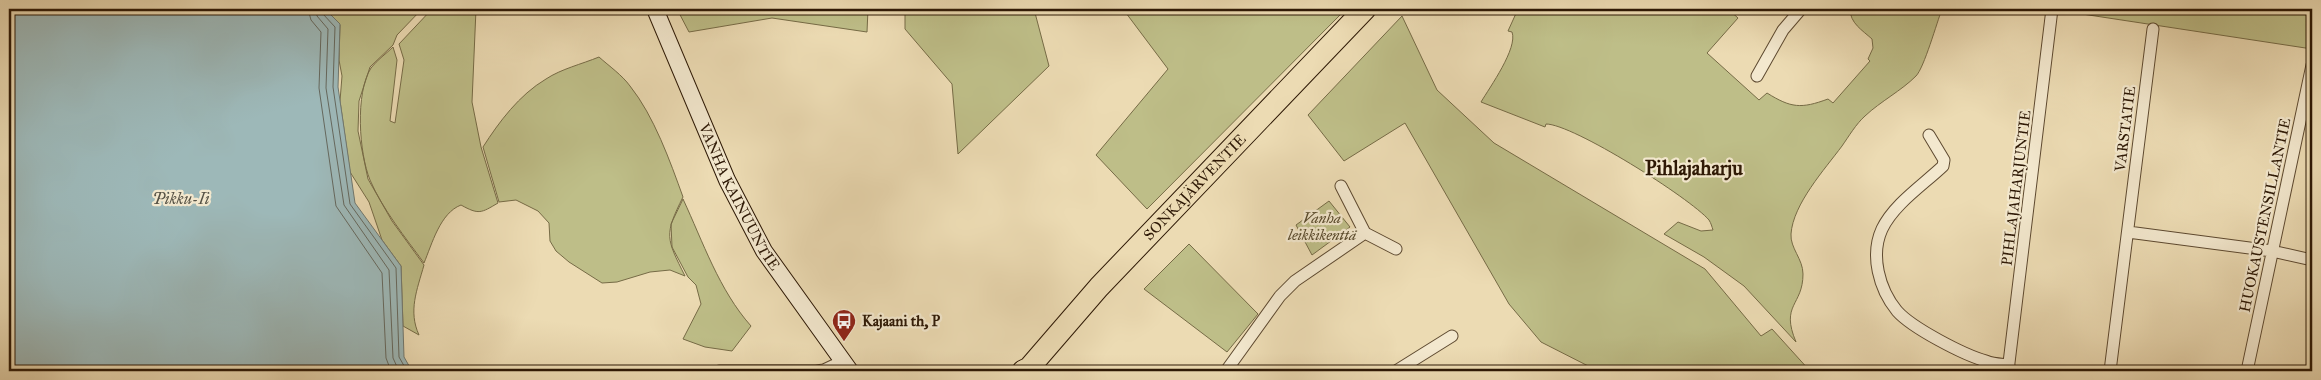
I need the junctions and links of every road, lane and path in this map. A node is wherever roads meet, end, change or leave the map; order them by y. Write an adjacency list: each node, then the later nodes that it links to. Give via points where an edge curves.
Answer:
1 (655, 9): 16 (main road, VANHA KAINUUNTIE, via 727,180 764,251)
2 (1365, 9): 18 (highway, SONKAJÄRVENTIE, via 1099,288)
3 (1801, 9): 7 (street, via 1783,30)
4 (2052, 9): 17 (street, PIHLAJAHARJUNTIE)
5 (2153, 29): 10 (street, VARSTATIE)
6 (2312, 65): 13 (street, HUOKAUSTENSILLANTIE)
7 (1757, 76)
8 (1929, 135): 17 (street, via 1944,160 1943,166 1905,200 1883,226 1876,250 1882,284 1897,311 1930,334 1985,361)
9 (1341, 186): 11 (street)
10 (2128, 232): 13 (street); 22 (street, VARSTATIE)
11 (1365, 233): 12 (street); 20 (street, via 1295,281 1280,296)
12 (1396, 249)
13 (2272, 251): 14 (street); 23 (street, HUOKAUSTENSILLANTIE)
14 (2312, 260)
15 (1452, 336): 21 (street)
16 (845, 367): 19 (street, via 816,371)
17 (2008, 368)
18 (1026, 370)
19 (719, 371)
20 (1226, 371)
21 (1396, 371)
22 (2110, 371)
23 (2247, 371)

